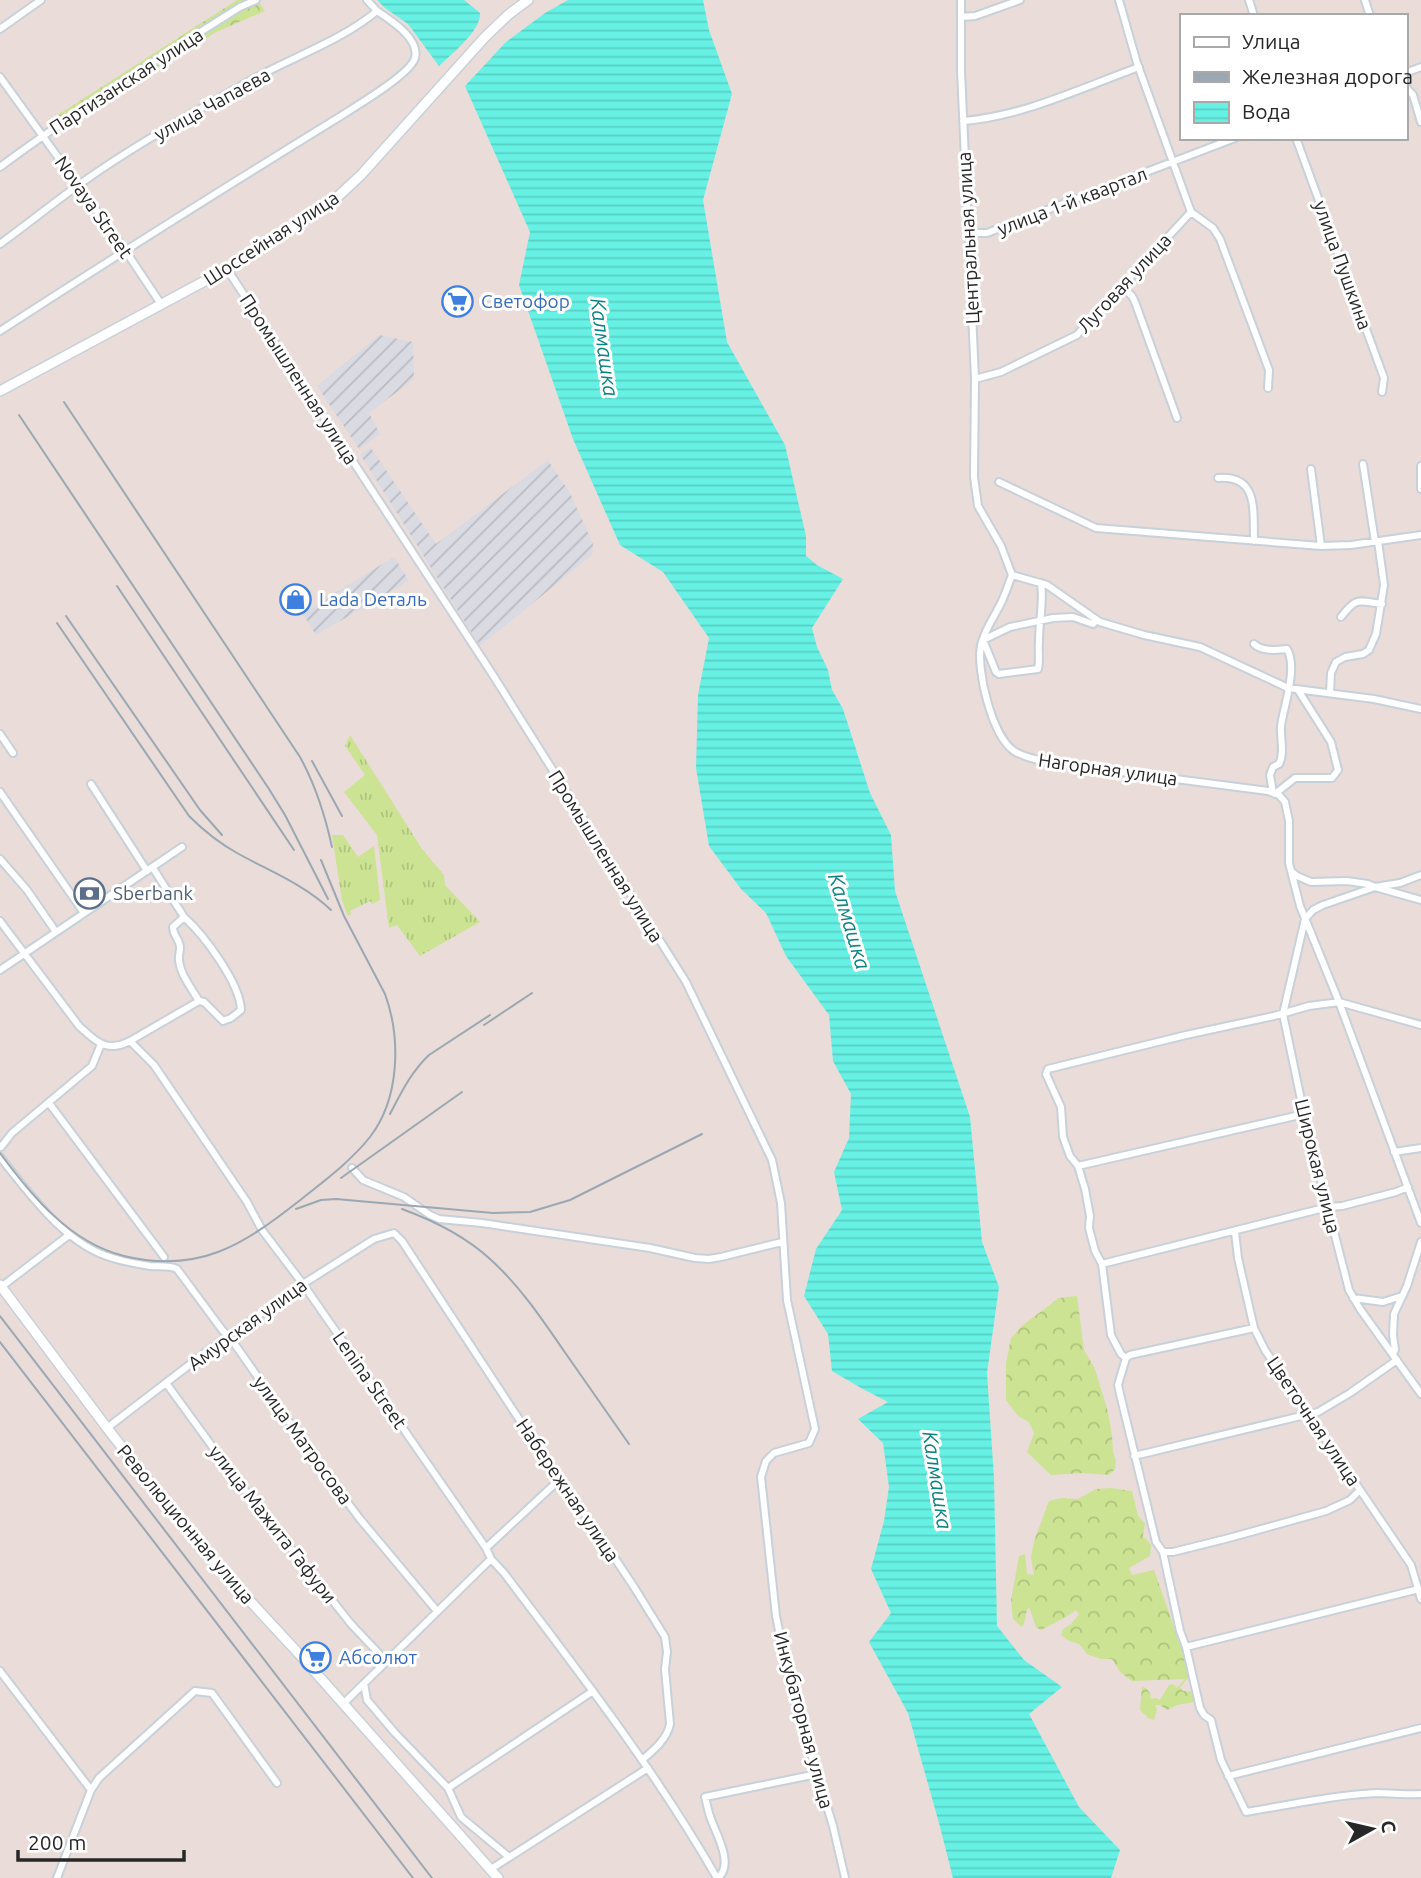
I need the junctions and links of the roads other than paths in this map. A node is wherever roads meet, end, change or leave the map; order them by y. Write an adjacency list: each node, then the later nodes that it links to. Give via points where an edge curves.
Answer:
1 (41, 0): 10 (street)
2 (256, 0): 16 (street, Партизанская улица)
3 (367, 0): 8 (street)
4 (528, 0): 26 (main road, Шоссейная улица, via 477,46 361,176 331,203)
5 (961, 0): 9 (street, Центральная улица)
6 (1020, 0): 9 (street)
7 (1119, 0): 11 (street)
8 (377, 11): 21 (street, улица Чапаева, via 180,121); 25 (street, via 401,27 412,44 415,59 407,70)
9 (961, 17): 14 (street, Центральная улица)
10 (0, 29)
11 (1139, 67): 14 (street, via 1032,107); 19 (street)
12 (0, 77): 16 (street, Novaya Street)
13 (1407, 88): 15 (street)
14 (963, 121): 23 (street, Центральная улица)
15 (1421, 122)
16 (43, 135): 20 (street, Партизанская улица); 21 (street, Novaya Street)
17 (1230, 140): 19 (street, улица 1-й квартал)
18 (1297, 140): 33 (street, улица Пушкина, via 1384,378)
19 (1174, 162): 22 (street); 23 (street, улица 1-й квартал, via 987,233)
20 (0, 167)
21 (78, 186): 24 (street, улица Чапаева); 25 (street, Novaya Street)
22 (1191, 212): 27 (street, Луговая улица); 31 (street, via 1220,239 1269,370)
23 (968, 233): 30 (street, Центральная улица)
24 (0, 244)
25 (125, 250): 28 (street, Novaya Street); 29 (street)
26 (227, 269): 28 (main road, Шоссейная улица); 96 (street, Промышленная улица, via 491,672 686,982 772,1160 781,1203)
27 (1122, 287): 30 (street, Луговая улица, via 1077,335 1001,372); 34 (street, via 1135,302)
28 (161, 304): 32 (main road, Шоссейная улица)
29 (0, 331)
30 (975, 379): 45 (street, Центральная улица, via 978,506)
31 (1268, 388)
32 (0, 391)
33 (1382, 392)
34 (1177, 418)
35 (1363, 464): 43 (street)
36 (1421, 466): 40 (street)
37 (1311, 469): 44 (street)
38 (1218, 478): 42 (street, via 1234,478 1249,489)
39 (999, 482): 42 (street, via 1096,528)
40 (1421, 489)
41 (1421, 535): 43 (street)
42 (1254, 541): 44 (street)
43 (1376, 541): 44 (street); 47 (street, via 1383,571)
44 (1321, 546)
45 (1012, 575): 46 (street); 51 (street, Нагорная улица)
46 (1041, 583): 49 (street); 50 (street)
47 (1382, 604): 48 (street, via 1359,601); 55 (street, via 1369,650 1336,662)
48 (1341, 617)
49 (1097, 620): 50 (street, via 1093,624 1064,617); 53 (street, via 1199,647)
50 (1040, 622): 51 (street, via 1010,627); 51 (street, via 1039,665 1034,671 999,674)
51 (983, 640): 61 (street, Нагорная улица, via 979,659 991,714 1015,752 1045,762)
52 (1254, 644): 53 (street, via 1290,651)
53 (1289, 688): 54 (street); 61 (street, via 1281,727 1283,758 1270,775)
54 (1298, 690): 55 (street); 61 (street, via 1331,742 1338,770 1332,778 1295,778)
55 (1330, 693): 56 (street)
56 (1421, 709)
57 (0, 734): 58 (street)
58 (13, 753)
59 (91, 784): 64 (street)
60 (0, 792): 69 (street)
61 (1272, 793): 65 (street, via 1285,802)
62 (182, 847): 64 (street)
63 (0, 859): 73 (street)
64 (150, 870): 69 (street); 70 (street)
65 (1291, 871): 67 (street, via 1311,882 1347,881); 71 (street)
66 (1421, 875): 67 (street)
67 (1376, 887): 68 (street); 71 (street, via 1323,905)
68 (1421, 900)
69 (84, 913): 73 (street)
70 (184, 917): 76 (street, via 173,927 180,943 178,961); 76 (street, via 221,963 238,992 241,1010 223,1021)
71 (1305, 919): 77 (street); 78 (street, Широкая улица)
72 (0, 921): 74 (street)
73 (56, 932): 74 (street)
74 (23, 953): 75 (street); 81 (street, via 79,1026)
75 (0, 970)
76 (199, 1001): 80 (street)
77 (1339, 1002): 78 (street); 79 (street); 86 (street)
78 (1283, 1014): 83 (street, Широкая улица); 88 (street, via 1048,1069 1046,1074 1061,1107 1063,1137)
79 (1421, 1025)
80 (130, 1041): 81 (street); 100 (street, Lenina Street, via 155,1066 262,1230)
81 (101, 1044): 82 (street, via 92,1066)
82 (49, 1103): 84 (street); 98 (street)
83 (1304, 1114): 88 (street); 91 (street, Широкая улица)
84 (1, 1147)
85 (1421, 1148): 86 (street)
86 (1394, 1152): 90 (street)
87 (0, 1157): 95 (street)
88 (1078, 1166): 99 (street, via 1088,1202 1089,1228)
89 (352, 1168): 96 (street, via 363,1180 404,1197 439,1219 709,1259)
90 (1408, 1187): 91 (street); 92 (street)
91 (1328, 1207): 93 (street); 103 (street, Широкая улица)
92 (1421, 1223)
93 (1235, 1232): 99 (street); 104 (street, Цветочная улица)
94 (394, 1233): 100 (street, Амурская улица, via 374,1239); 114 (street, Набережная улица)
95 (69, 1235): 101 (street); 105 (street, улица Матросова, via 110,1258 177,1269)
96 (782, 1242): 113 (street, Промышленная улица, via 787,1300 815,1429 809,1443 774,1453)
97 (1421, 1242): 102 (street)
98 (164, 1256)
99 (1102, 1264): 106 (street, via 1111,1335)
100 (303, 1284): 105 (street, Амурская улица); 116 (street, Lenina Street)
101 (1, 1286): 111 (main road, Революционная улица)
102 (1402, 1296): 103 (street, via 1383,1302); 107 (street, via 1394,1314)
103 (1353, 1298): 107 (street, Широкая улица)
104 (1254, 1328): 106 (street); 110 (street, Цветочная улица)
105 (229, 1336): 108 (street, Амурская улица); 121 (street, улица Матросова, via 335,1486)
106 (1126, 1357): 112 (street, via 1118,1385)
107 (1395, 1357): 109 (street, Широкая улица); 110 (street, via 1350,1393)
108 (166, 1383): 111 (street, Амурская улица); 123 (street, улица Мажита Гафури, via 233,1475 351,1624)
109 (1421, 1394)
110 (1309, 1413): 112 (street); 115 (street, Цветочная улица)
111 (107, 1428): 127 (main road, Революционная улица, via 201,1548)
112 (1134, 1456): 117 (street, via 1156,1542)
113 (761, 1477): 131 (street, Инкубаторная улица, via 776,1616 790,1685)
114 (559, 1480): 116 (street); 129 (street, Набережная улица, via 665,1637 670,1724 660,1744)
115 (1360, 1490): 117 (street, via 1326,1511); 119 (street, Цветочная улица, via 1411,1565)
116 (486, 1548): 118 (street, Lenina Street)
117 (1163, 1552): 122 (street)
118 (491, 1559): 121 (street); 126 (street, Lenina Street)
119 (1420, 1589): 120 (street, Цветочная улица); 122 (street)
120 (1421, 1599)
121 (437, 1611): 123 (street)
122 (1186, 1647): 132 (street, via 1200,1708 1211,1720)
123 (386, 1661): 125 (street)
124 (0, 1671): 135 (street)
125 (364, 1683): 127 (street); 134 (street, via 367,1700)
126 (593, 1691): 129 (street, Lenina Street); 134 (street)
127 (343, 1704): 138 (main road, Революционная улица)
128 (1421, 1728): 132 (street)
129 (642, 1760): 130 (street, Lenina Street)
130 (648, 1768): 137 (street); 141 (street, Lenina Street)
131 (817, 1774): 141 (street, via 705,1797 723,1850 725,1865); 142 (street, Инкубаторная улица)
132 (1228, 1776): 136 (street, via 1246,1812 1356,1795)
133 (277, 1783): 135 (street, via 212,1693 195,1691)
134 (449, 1788): 137 (street, via 461,1817)
135 (91, 1790): 139 (street)
136 (1421, 1794)
137 (509, 1857): 138 (street)
138 (491, 1869): 140 (main road, Революционная улица)
139 (57, 1878)
140 (498, 1878)
141 (718, 1878)
142 (845, 1878)

